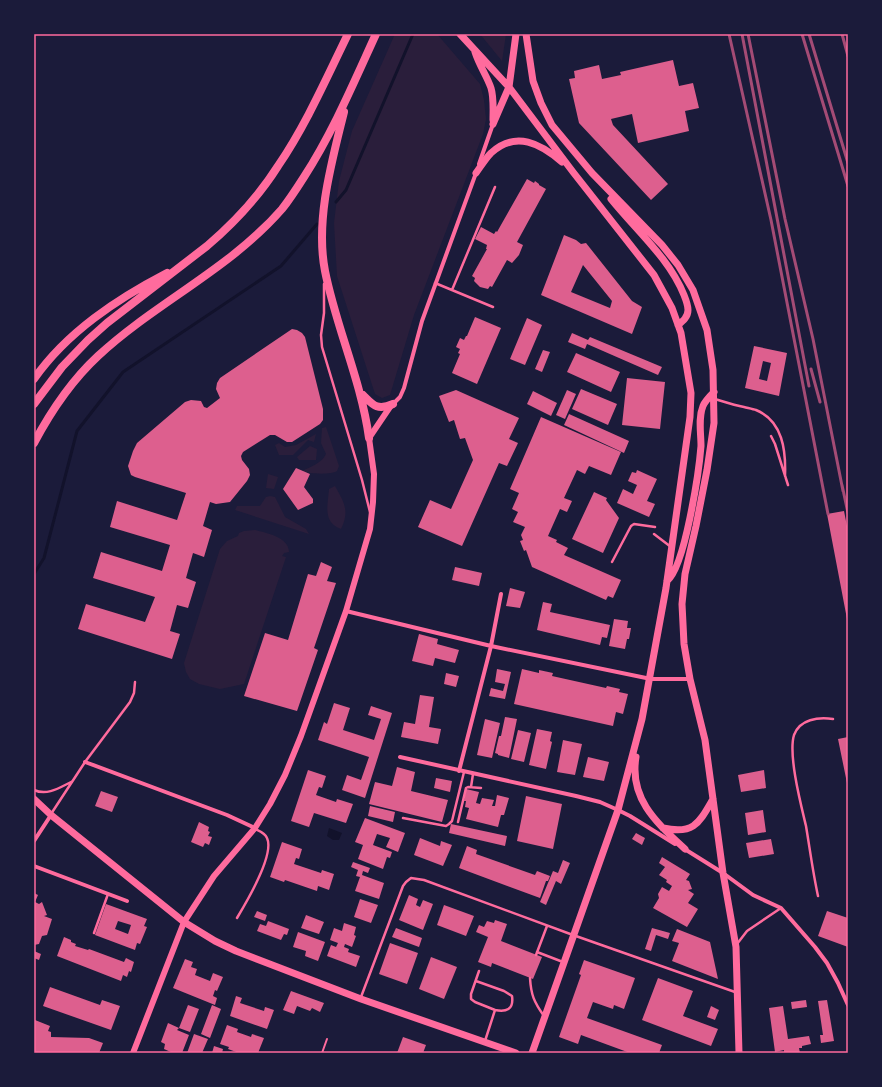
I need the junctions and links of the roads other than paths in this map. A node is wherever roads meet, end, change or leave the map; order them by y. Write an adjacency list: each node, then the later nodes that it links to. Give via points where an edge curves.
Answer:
1 (348, 34): 14 (main road, via 313,106 274,172 223,232)
2 (376, 34): 8 (main road)
3 (460, 34): 6 (main road)
4 (516, 34): 7 (main road)
5 (526, 34): 12 (main road, via 533,81 541,103 552,125)
6 (474, 49): 7 (main road); 9 (main road, via 491,88)
7 (509, 87): 9 (main road); 10 (main road)
8 (350, 90): 15 (main road, via 324,209); 27 (main road, via 312,164 282,209 225,262 134,326 98,356 64,393)
9 (494, 124): 11 (street)
10 (573, 172): 11 (main road, via 550,152 537,144 524,141 502,145 491,153); 19 (main road, via 654,275)
11 (476, 173): 16 (street)
12 (592, 173): 19 (main road, via 667,265 679,284 688,304 688,311 687,316); 22 (main road, via 662,245 693,290 707,330)
13 (495, 187): 17 (lane)
14 (184, 264): 20 (main road, via 128,294 91,320 50,358); 23 (main road, via 72,355)
15 (325, 269): 21 (main road, via 335,314); 30 (lane, via 322,347)
16 (435, 282): 17 (lane); 24 (street, via 404,388)
17 (452, 290): 18 (lane)
18 (493, 307)
19 (678, 325): 33 (main road, via 691,405)
20 (34, 379)
21 (361, 393): 24 (main road, via 373,406 384,407); 26 (main road)
22 (714, 395): 28 (lane, via 755,410 770,419 776,426 781,440); 35 (main road, via 703,406 695,493 680,554 673,574); 40 (main road, via 712,443 685,574 682,604 684,644)
23 (34, 404)
24 (393, 404): 26 (street)
25 (771, 436): 28 (lane)
26 (369, 438): 30 (street, via 374,474)
27 (34, 443)
28 (785, 476): 29 (lane)
29 (788, 485)
30 (371, 518): 37 (street)
31 (655, 527): 34 (lane, via 634,524 631,526)
32 (654, 534): 33 (lane)
33 (672, 548): 35 (main road)
34 (612, 562)
35 (667, 581): 39 (main road)
36 (501, 594): 38 (street)
37 (346, 612): 38 (street); 59 (street, via 285,775)
38 (491, 646): 39 (street); 46 (street)
39 (651, 679): 40 (street); 42 (main road)
40 (690, 679): 53 (main road, via 705,740)
41 (135, 682): 45 (lane, via 130,702)
42 (642, 719): 55 (main road); 60 (main road, via 635,765 638,791 647,810)
43 (833, 719): 66 (lane, via 808,720 799,726 793,744 799,797)
44 (400, 757): 46 (street)
45 (85, 762): 49 (lane); 59 (street)
46 (459, 771): 47 (street)
47 (464, 772): 48 (street); 57 (lane, via 450,824 446,826)
48 (473, 774): 50 (lane); 55 (street, via 576,796)
49 (72, 782): 52 (lane, via 49,792); 56 (lane)
50 (471, 787): 51 (lane); 58 (lane, via 466,788)
51 (481, 788)
52 (34, 790)
53 (713, 798): 60 (main road, via 698,824 683,830); 64 (main road)
54 (34, 799): 56 (main road)
55 (618, 810): 62 (street); 73 (main road)
56 (51, 815): 61 (street); 70 (main road)
57 (403, 818)
58 (458, 822)
59 (255, 828): 69 (lane, via 267,837 267,853 255,887); 70 (street, via 214,876)
60 (662, 828): 62 (main road)
61 (34, 842)
62 (684, 850): 64 (street)
63 (34, 866): 65 (street)
64 (723, 873): 68 (street, via 753,895); 74 (main road)
65 (108, 894): 67 (street); 72 (lane)
66 (818, 896)
67 (127, 901)
68 (781, 908): 74 (lane, via 747,931); 81 (street, via 827,964)
69 (237, 918)
70 (184, 922): 80 (main road, via 236,952); 85 (street)
71 (547, 926): 73 (lane); 75 (lane, via 537,954); 80 (lane, via 424,880 408,879 403,886)
72 (94, 933)
73 (573, 935): 75 (main road); 79 (lane)
74 (736, 946): 79 (main road)
75 (564, 963): 83 (main road)
76 (479, 971): 78 (lane)
77 (530, 978): 83 (lane, via 534,1002)
78 (476, 981): 82 (lane, via 471,999); 82 (lane, via 512,996 507,1010)
79 (738, 993): 88 (main road)
80 (361, 998): 84 (main road)
81 (848, 1005)
82 (495, 1010): 84 (lane)
83 (545, 1017): 87 (main road)
84 (484, 1041): 86 (main road)
85 (133, 1053)
86 (516, 1053)
87 (532, 1053)
88 (739, 1053)

